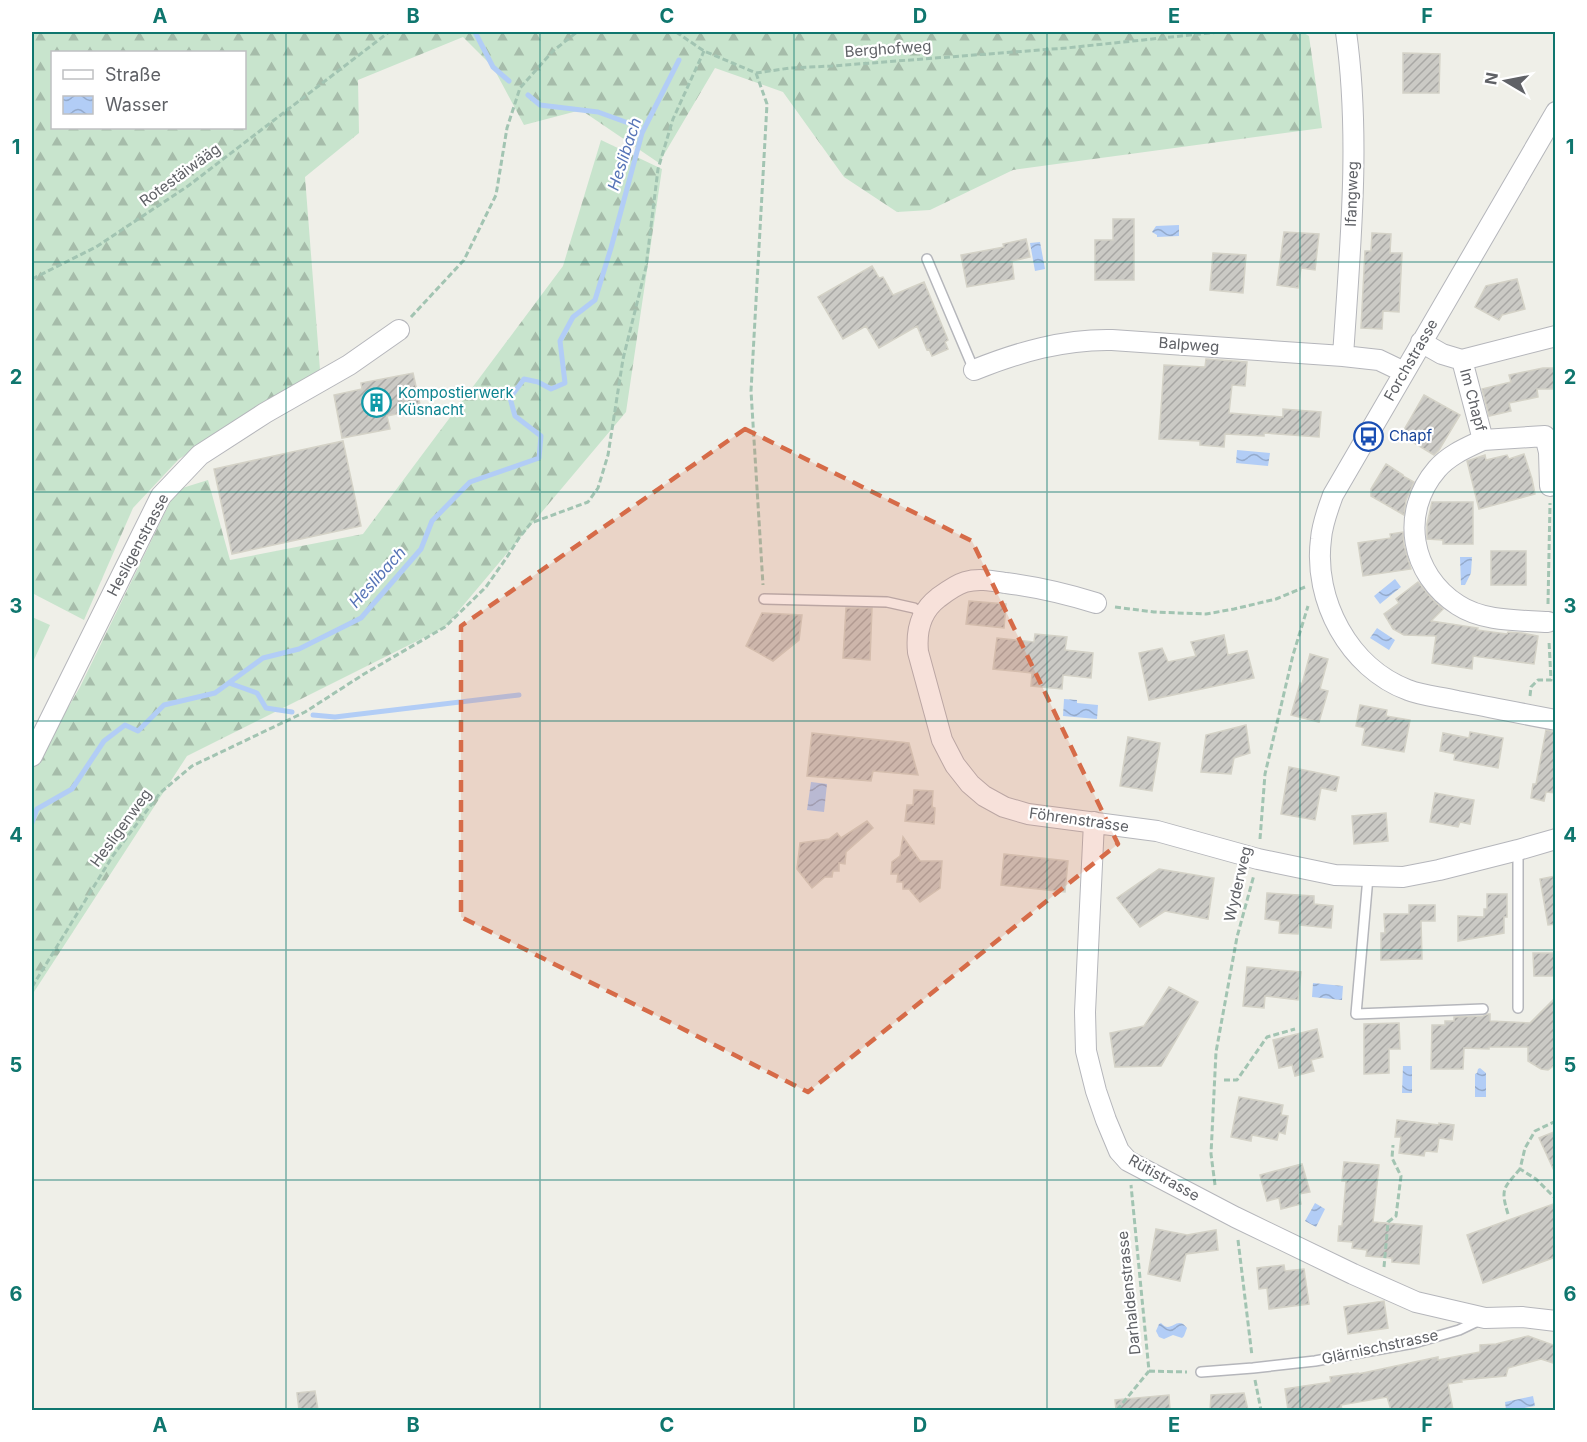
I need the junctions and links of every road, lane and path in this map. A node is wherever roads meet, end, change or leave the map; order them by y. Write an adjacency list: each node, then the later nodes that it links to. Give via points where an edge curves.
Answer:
1 (389, 32): 10 (path, Rotestäiwääg, via 188,186 96,247)
2 (577, 32): 11 (path, via 553,51 520,88 507,128 496,195 464,260)
3 (676, 32): 6 (path)
4 (1219, 32): 7 (path, Berghofweg)
5 (1346, 32): 14 (street, Ifangweg, via 1354,147)
6 (704, 51): 7 (path); 34 (path, Hesligenweg, via 673,119 658,169 646,267 623,359 608,455 598,488 588,502 531,523 486,587 445,627 305,712 192,766 160,793 112,857)
7 (756, 73): 21 (path, via 767,104 751,391)
8 (1556, 112): 13 (street, Forchstrasse)
9 (927, 259): 16 (lane)
10 (32, 279)
11 (399, 330): 28 (street, Hesligenstrasse, via 201,455 160,496)
12 (1556, 336): 15 (street)
13 (1421, 342): 15 (street); 17 (street, Forchstrasse)
14 (1343, 356): 16 (street, Balpweg, via 1089,339 1033,350); 17 (street, Balpweg, via 1379,360)
15 (1462, 360): 18 (street, Im Chapf)
16 (974, 370)
17 (1404, 372): 20 (street, Forchstrasse, via 1333,495 1323,525)
18 (1483, 440): 19 (street, Im Chapf, via 1545,436); 25 (street, Im Chapf, via 1458,451 1436,470 1428,483 1415,517 1418,553 1431,581 1458,606 1484,616)
19 (1550, 486): 25 (path)
20 (1320, 567): 23 (path, via 1304,588 1276,599 1206,614 1154,612); 26 (street, Forchstrasse, via 1329,605 1346,641 1359,658 1386,679 1410,691)
21 (764, 599): 24 (lane, via 887,602)
22 (1310, 600): 32 (path, Wyderweg, via 1265,774)
23 (1096, 603): 24 (street, via 1031,586 976,580 944,593)
24 (923, 614): 29 (street, Föhrenstrasse, via 918,651 937,722 942,740 970,784 1004,807)
25 (1548, 622): 26 (path, via 1551,680 1538,680 1531,687)
26 (1528, 715): 27 (street, Forchstrasse)
27 (1556, 720)
28 (32, 756)
29 (1094, 822): 32 (street, Föhrenstrasse, via 1157,831); 41 (street, Rütistrasse, via 1086,1051 1106,1120 1119,1151)
30 (1556, 839): 31 (street, Föhrenstrasse)
31 (1518, 850): 33 (street, Föhrenstrasse, via 1403,877); 35 (lane)
32 (1258, 859): 33 (street, Föhrenstrasse, via 1335,875); 44 (path, Wyderweg, via 1237,937 1216,1052 1211,1154 1215,1185)
33 (1368, 877): 36 (lane, via 1356,1014)
34 (32, 987)
35 (1518, 1008)
36 (1483, 1009)
37 (1295, 1029): 38 (path, via 1267,1037 1237,1080)
38 (1224, 1080)
39 (1556, 1120): 42 (path, via 1535,1131)
40 (1393, 1145): 46 (path, via 1392,1158 1401,1176 1396,1216 1388,1222)
41 (1128, 1161): 44 (street, Rütistrasse); 50 (path, Darhaldenstrasse)
42 (1520, 1169): 43 (path); 45 (path, via 1505,1187 1503,1197)
43 (1556, 1199)
44 (1229, 1214): 46 (street, Rütistrasse); 49 (path, Wyderweg)
45 (1508, 1214)
46 (1382, 1287): 47 (street, Rütistrasse, via 1416,1302)
47 (1485, 1318): 48 (street, Glärnischstrasse); 49 (lane, Glärnischstrasse, via 1414,1343)
48 (1556, 1321)
49 (1253, 1368): 51 (lane, Glärnischstrasse); 53 (path, Wyderweg)
50 (1149, 1371): 51 (path); 52 (path, Darhaldenstrasse)
51 (1201, 1372)
52 (1117, 1410)
53 (1261, 1410)

